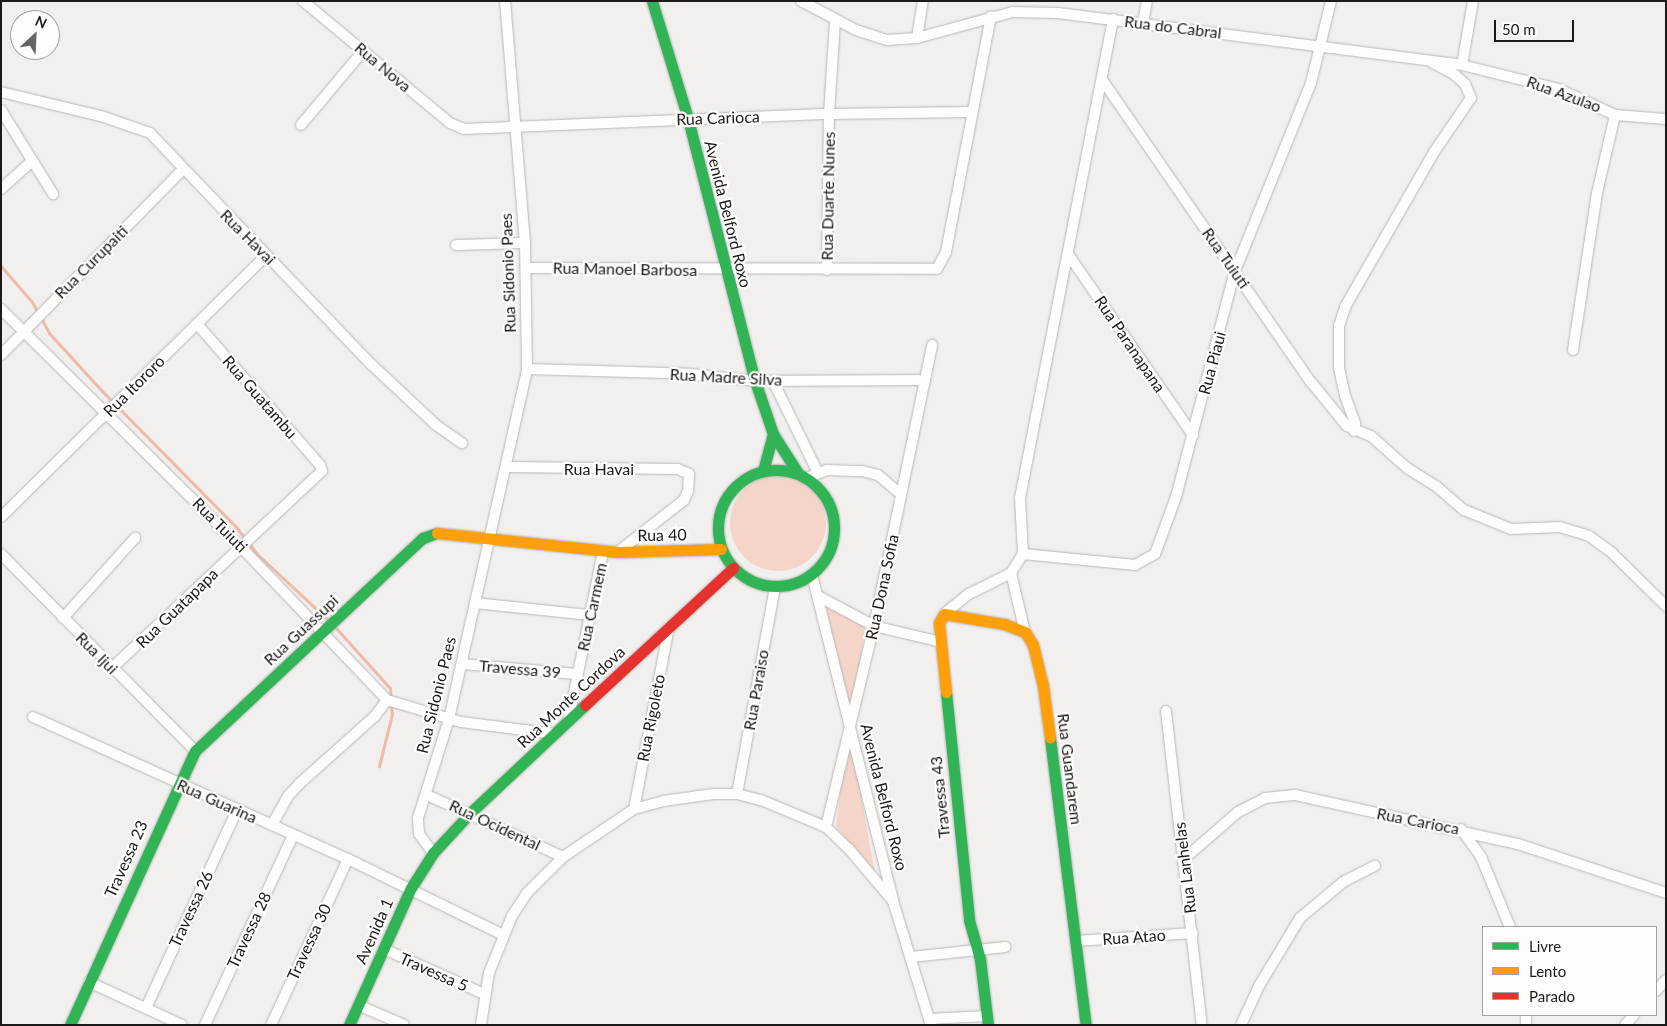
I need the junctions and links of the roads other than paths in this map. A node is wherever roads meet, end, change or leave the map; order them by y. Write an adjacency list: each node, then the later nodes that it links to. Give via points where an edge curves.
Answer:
1 (303, 1): 15 (street, Rua Nova)
2 (505, 1): 28 (street, Rua Sidonio Paes)
3 (652, 1): 24 (street, Avenida Belford Roxo)
4 (923, 1): 13 (street)
5 (1147, 1): 12 (street)
6 (1331, 1): 14 (street, Rua Piaui)
7 (1473, 1): 17 (street)
8 (804, 2): 11 (street)
9 (991, 16): 10 (street, Rua do Cabral, via 1036,11); 13 (street, Rua do Cabral); 21 (street)
10 (1113, 19): 12 (street, Rua do Cabral); 18 (street)
11 (834, 20): 13 (street, Rua do Cabral, via 886,40); 22 (street, Rua Duarte Nunes)
12 (1143, 23): 14 (street, Rua do Cabral)
13 (917, 38)
14 (1321, 46): 16 (street, Rua do Cabral); 40 (street, Rua Piaui, via 1286,149)
15 (362, 51): 26 (street); 27 (street, Rua Nova, via 450,123)
16 (1426, 59): 17 (street, Rua do Cabral); 52 (street, via 1454,74 1465,84 1471,98 1434,152 1345,307 1338,334 1339,367 1355,423)
17 (1462, 64): 23 (street, Rua Azulao, via 1559,89)
18 (1103, 81): 35 (street); 40 (street, Rua Tuiuti)
19 (1, 92): 30 (street, Rua Havai, via 131,125 160,142)
20 (1, 110): 29 (street)
21 (972, 112): 22 (street, Rua Carioca); 39 (street, via 946,252 940,266 935,270)
22 (829, 114): 24 (street, Rua Carioca); 39 (street, Rua Duarte Nunes)
23 (1615, 115): 25 (street, Rua Azulao); 45 (street, via 1597,193)
24 (688, 119): 28 (street, Rua Carioca); 38 (street, Avenida Belford Roxo)
25 (1666, 119)
26 (301, 124)
27 (464, 129): 28 (street, Rua Carioca)
28 (517, 129): 33 (street, Rua Sidonio Paes)
29 (31, 162): 31 (street); 32 (street)
30 (182, 170): 36 (street, Rua Havai); 43 (street, Rua Curupaiti)
31 (1, 189)
32 (53, 194)
33 (525, 243): 34 (street); 37 (street, Rua Sidonio Paes)
34 (456, 245)
35 (1068, 254): 54 (street, Rua Paranapana); 69 (street, via 1020,498)
36 (267, 255): 42 (street, Rua Itororo); 55 (street, Rua Havai, via 404,397)
37 (526, 268): 38 (street, Rua Manoel Barbosa); 47 (street, Rua Sidonio Paes)
38 (725, 270): 39 (street, Rua Duarte Nunes); 49 (street, Avenida Belford Roxo)
39 (828, 270)
40 (1235, 271): 52 (street, Rua Tuiuti, via 1311,382); 54 (street, Rua Piaui)
41 (1, 309): 43 (street, Rua Tuiuti)
42 (197, 324): 51 (street, Rua Itororo); 58 (street, Rua Guatambu, via 320,465)
43 (24, 331): 46 (street, Rua Curupaiti); 51 (street, Rua Tuiuti)
44 (932, 345): 48 (street, Rua Dona Sofia)
45 (1573, 350)
46 (1, 355)
47 (527, 369): 49 (street, Rua Madre Silva, via 682,374); 56 (street, Rua Sidonio Paes)
48 (925, 380): 50 (street, Rua Madre Silva); 60 (street, Rua Dona Sofia)
49 (755, 381): 50 (street, Rua Madre Silva); 53 (street, Avenida Belford Roxo)
50 (773, 381): 59 (street)
51 (109, 411): 61 (street, Rua Itororo); 64 (street, Rua Tuiuti)
52 (1354, 431): 76 (street, via 1371,436 1456,504 1512,529 1560,527 1589,536 1612,553)
53 (773, 434): 57 (street); 59 (street, Avenida Belford Roxo)
54 (1193, 435): 69 (street, Rua Piaui, via 1161,544 1147,561 1135,565)
55 (462, 443)
56 (507, 467): 63 (street, Rua Sidonio Paes); 67 (street, Rua Havai, via 678,469 689,474 684,500)
57 (764, 471): 59 (street); 65 (street, via 747,478 724,501 719,516)
58 (322, 472): 64 (street, Rua Guatapapa)
59 (807, 474): 60 (street, via 862,471 878,475); 72 (street, Avenida Belford Roxo, via 827,498 835,530 824,563)
60 (901, 494): 80 (street, Rua Dona Sofia)
61 (1, 517)
62 (135, 538): 79 (street)
63 (489, 539): 66 (street); 75 (street, Rua Sidonio Paes); 81 (street, Rua Guassupi, via 430,534)
64 (245, 541): 81 (street, Rua Tuiuti); 86 (street, Rua Guatapapa)
65 (721, 549): 67 (street, Rua 40); 70 (street)
66 (603, 551): 67 (street, Rua 40); 78 (street, Rua Carmem)
67 (618, 552)
68 (1, 554): 79 (street, Rua Ijui)
69 (1023, 554): 71 (street)
70 (733, 568): 73 (street, via 759,584); 82 (street, Rua Monte Cordova)
71 (1011, 573): 77 (street, via 969,594); 83 (street)
72 (812, 575): 73 (street, via 794,584); 74 (street, Avenida Belford Roxo)
73 (775, 586): 97 (street, Rua Paraiso)
74 (818, 596): 80 (street); 92 (street, Avenida Belford Roxo)
75 (476, 603): 78 (street); 85 (street, Rua Sidonio Paes)
76 (1666, 606)
77 (944, 614): 83 (street, via 1004,624); 84 (street, via 939,623)
78 (590, 615): 87 (street, Rua Carmem)
79 (63, 618): 86 (street, Rua Ijui)
80 (874, 626): 84 (street); 92 (street, Rua Dona Sofia)
81 (327, 628): 88 (street, Rua Tuiuti); 95 (street, Rua Guassupi)
82 (669, 628): 93 (street, Rua Monte Cordova); 99 (street, Rua Rigoleto)
83 (1025, 632): 117 (street, Rua Guandarem, via 1033,645 1043,686)
84 (941, 642): 119 (street, Travessa 43, via 969,920)
85 (462, 664): 87 (street, Travessa 39); 91 (street, Rua Sidonio Paes)
86 (112, 668): 95 (street, Rua Ijui)
87 (578, 674): 93 (street, Rua Carmem)
88 (391, 701): 91 (street); 102 (street, Rua Guarina, via 299,784 288,796)
89 (1166, 711): 109 (street, Rua Lanhelas)
90 (33, 717): 96 (street, Rua Guarina)
91 (449, 719): 94 (street); 98 (street, Rua Sidonio Paes)
92 (850, 721): 103 (street, Rua Dona Sofia); 113 (street, Avenida Belford Roxo)
93 (568, 722): 94 (street, Rua Monte Cordova)
94 (555, 734): 101 (street, Rua Monte Cordova)
95 (195, 751): 96 (street, Travessa 23)
96 (178, 784): 100 (street, Rua Guarina); 123 (street, Travessa 23)
97 (738, 794): 99 (street, via 687,797); 103 (street)
98 (427, 795): 101 (street, Rua Ocidental); 106 (street, Rua Sidonio Paes, via 418,826 419,834)
99 (634, 809): 107 (street)
100 (237, 810): 102 (street, Rua Guarina); 127 (street, Travessa 26)
101 (470, 813): 106 (street, Rua Monte Cordova); 107 (street, Rua Ocidental)
102 (272, 825): 105 (street)
103 (826, 827): 113 (street)
104 (1461, 829): 109 (street, Rua Carioca, via 1394,818 1295,795 1265,798 1238,812); 112 (street, Rua Carioca, via 1518,844); 114 (street, via 1481,857)
105 (293, 835): 108 (street); 132 (street, Travessa 28)
106 (433, 853): 111 (street, Avenida 1)
107 (562, 857): 116 (street, via 527,893)
108 (348, 859): 111 (street); 133 (street, Travessa 30)
109 (1184, 859): 115 (street, Rua Lanhelas)
110 (1375, 866): 139 (street, via 1343,882 1300,918 1259,986)
111 (411, 888): 116 (street); 120 (street, Avenida 1)
112 (1666, 893)
113 (893, 901): 121 (street, Avenida Belford Roxo)
114 (1510, 926)
115 (1193, 933): 117 (street, Rua Atao); 138 (street, Rua Lanhelas)
116 (504, 935): 125 (street)
117 (1076, 941): 137 (street, Rua Guandarem)
118 (1005, 947): 119 (street)
119 (976, 948): 121 (street); 128 (street, Travessa 43)
120 (384, 950): 125 (street, Travessa 5); 126 (street, Avenida 1)
121 (911, 957): 129 (street, Avenida Belford Roxo)
122 (1666, 980): 124 (street)
123 (89, 982): 127 (street); 130 (street)
124 (1657, 990)
125 (484, 994): 136 (street)
126 (358, 1005): 134 (street, Avenida 1); 135 (street)
127 (146, 1008): 131 (street)
128 (987, 1020): 129 (street)
129 (930, 1022)
130 (70, 1025)
131 (182, 1025)
132 (205, 1025)
133 (271, 1025)
134 (349, 1025)
135 (404, 1025)
136 (481, 1025)
137 (1086, 1025)
138 (1202, 1025)
139 (1241, 1025)

